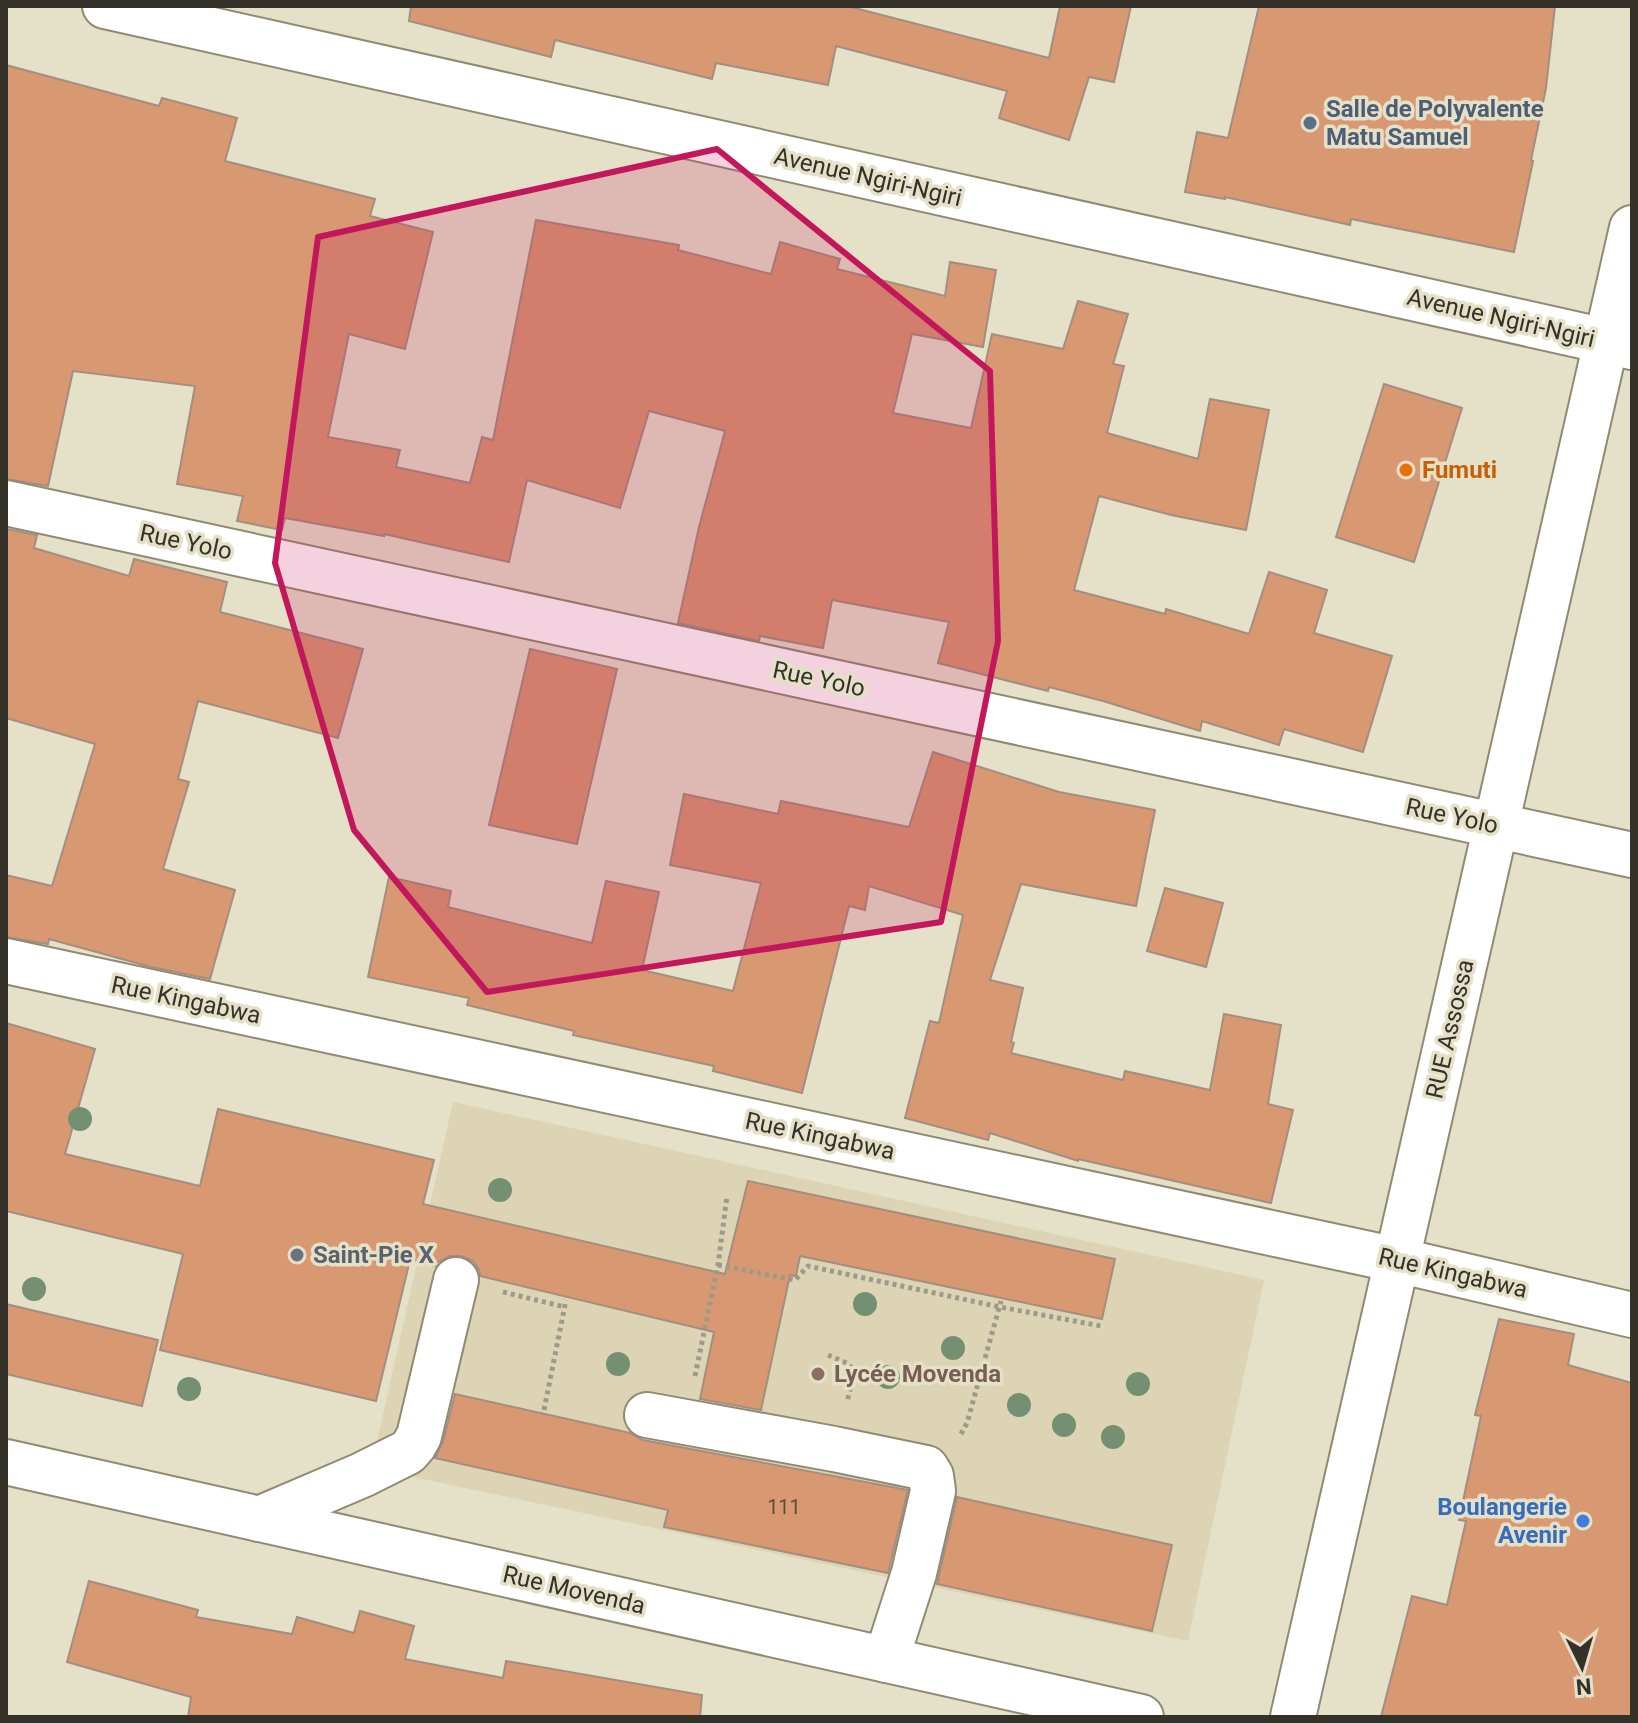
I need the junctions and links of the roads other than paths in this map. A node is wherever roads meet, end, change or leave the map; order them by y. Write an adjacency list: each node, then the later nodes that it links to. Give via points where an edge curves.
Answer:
1 (105, 6): 3 (street, Avenue Ngiri-Ngiri)
2 (1632, 228): 3 (street, RUE Assossa)
3 (1619, 344): 5 (street, RUE Assossa)
4 (6, 503): 5 (street, Rue Yolo)
5 (1496, 825): 6 (street, Rue Yolo); 8 (street, RUE Assossa)
6 (1632, 855)
7 (6, 961): 8 (street, Rue Kingabwa)
8 (1397, 1260): 10 (street, Rue Kingabwa); 16 (street, RUE Assossa)
9 (456, 1280): 13 (street, via 414,1445 362,1475)
10 (1632, 1315)
11 (666, 1419): 14 (street, via 926,1468 933,1491)
12 (6, 1462): 13 (street, Rue Movenda)
13 (259, 1519): 14 (street, Rue Movenda)
14 (886, 1660): 15 (street, Rue Movenda)
15 (1141, 1717)
16 (1293, 1717)

